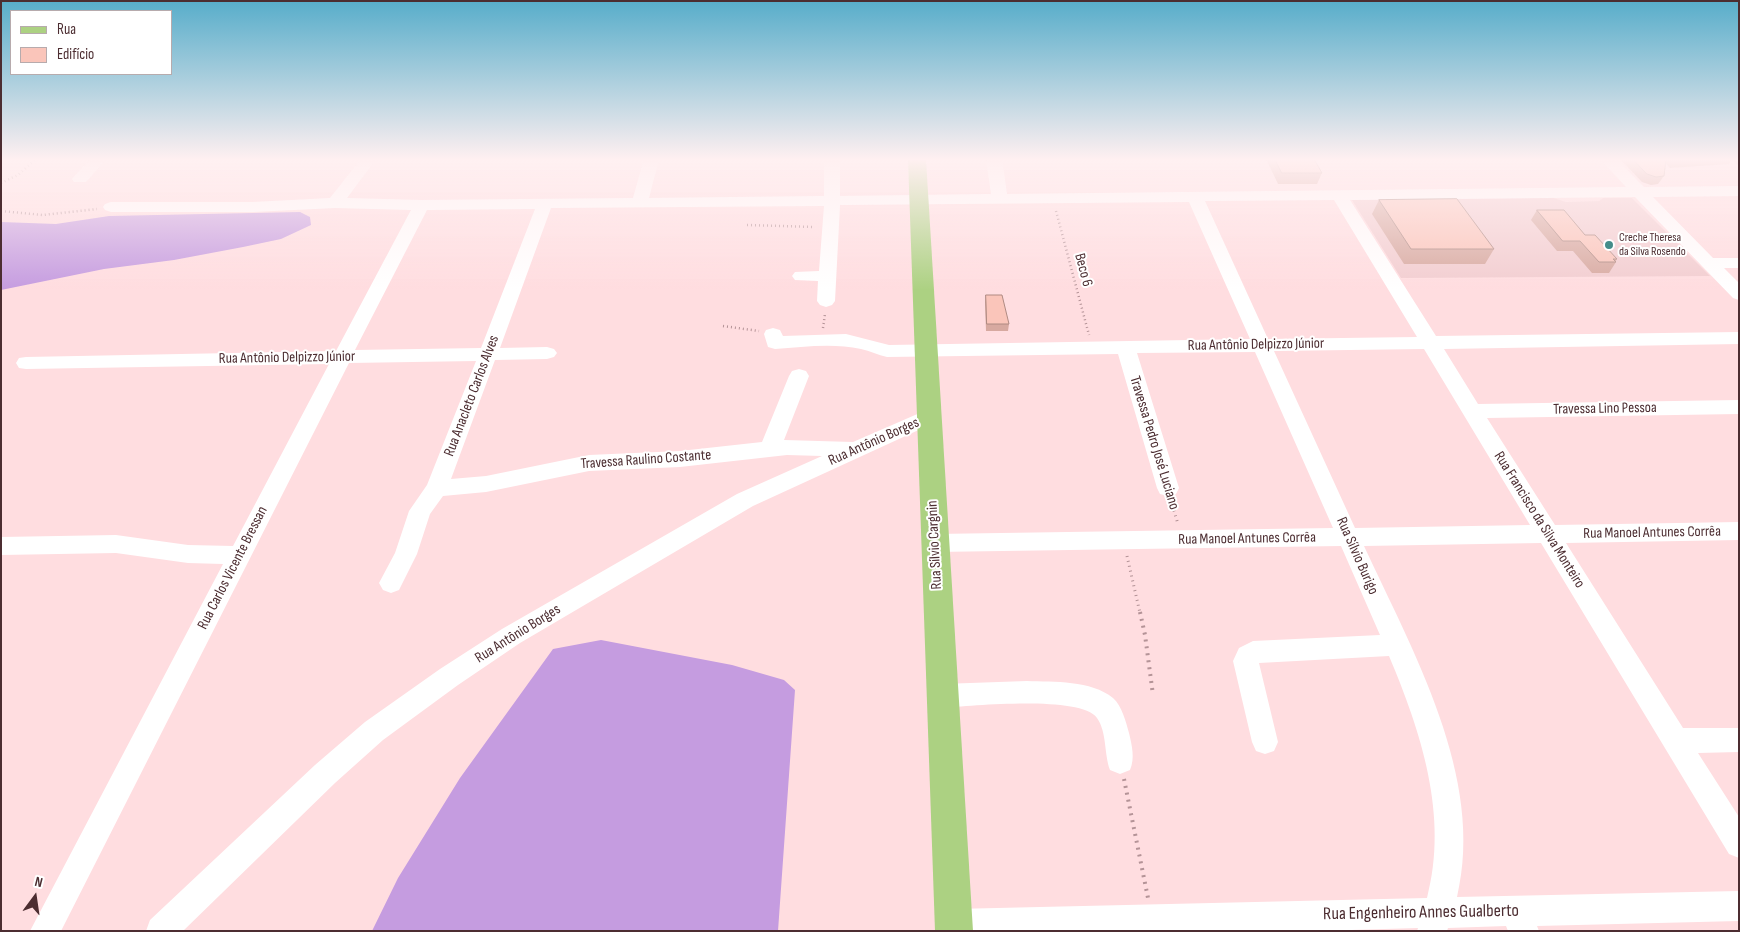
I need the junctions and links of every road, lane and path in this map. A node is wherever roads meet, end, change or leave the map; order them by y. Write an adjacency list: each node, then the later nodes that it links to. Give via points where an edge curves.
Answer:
1 (689, 202): 9 (street)
2 (832, 202): 15 (street)
3 (918, 202): 30 (main road, Rua Sílvio Cargnin)
4 (1053, 202): 29 (path, Beco 6)
5 (1197, 202): 27 (street, Rua Sílvio Burigo)
6 (1344, 202): 26 (street, Rua Francisco da Silva Monteiro)
7 (1649, 202): 16 (street)
8 (335, 203): 11 (street); 12 (street, via 253,207)
9 (640, 203): 10 (street)
10 (545, 204): 11 (street); 32 (street, Rua Anacleto Carlos Alves)
11 (421, 205): 33 (street, Rua Carlos Vicente Bressan)
12 (111, 207): 13 (path, via 43,215)
13 (1, 211)
14 (748, 225): 15 (path)
15 (830, 228): 19 (street)
16 (1709, 263): 17 (street); 20 (street)
17 (1739, 263)
18 (801, 276): 19 (street)
19 (828, 276): 21 (street)
20 (1739, 294)
21 (826, 301): 25 (path)
22 (723, 326): 23 (path)
23 (774, 338): 25 (street, Rua Antônio Delpizzo Júnior)
24 (1739, 338): 26 (street, Rua Antônio Delpizzo Júnior)
25 (821, 340): 30 (street, Rua Antônio Delpizzo Júnior, via 860,342 887,350)
26 (1430, 343): 27 (street, Rua Antônio Delpizzo Júnior); 37 (street, Rua Francisco da Silva Monteiro)
27 (1261, 345): 28 (street, Rua Antônio Delpizzo Júnior); 45 (street, Rua Sílvio Burigo)
28 (1126, 347): 29 (street, Rua Antônio Delpizzo Júnior); 42 (street, Travessa Pedro José Luciano)
29 (1092, 348): 30 (street, Rua Antônio Delpizzo Júnior)
30 (926, 350): 38 (main road, Rua Sílvio Cargnin)
31 (547, 353): 32 (street, Rua Antônio Delpizzo Júnior)
32 (487, 355): 33 (street, Rua Antônio Delpizzo Júnior); 41 (street, Rua Anacleto Carlos Alves)
33 (342, 357): 34 (street, Rua Antônio Delpizzo Júnior); 50 (street, Rua Carlos Vicente Bressan)
34 (26, 363)
35 (799, 376): 39 (street)
36 (1739, 407): 37 (street, Travessa Lino Pessoa)
37 (1472, 411): 44 (street, Rua Francisco da Silva Monteiro)
38 (929, 417): 40 (street, Rua Antônio Borges); 48 (main road, Rua Sílvio Cargnin)
39 (770, 449): 40 (street, Travessa Raulino Costante); 41 (street, Travessa Raulino Costante, via 680,459 588,463 486,484)
40 (857, 450): 66 (street, Rua Antônio Borges, via 745,500 510,636 449,676 374,731 325,774)
41 (437, 488): 51 (street, Rua Anacleto Carlos Alves, via 420,510 406,554)
42 (1168, 488): 47 (path, Travessa Pedro José Luciano)
43 (1739, 531): 44 (street, Rua Manoel Antunes Corrêa)
44 (1548, 534): 45 (street, Rua Manoel Antunes Corrêa); 56 (street, Rua Francisco da Silva Monteiro)
45 (1348, 537): 47 (street, Rua Manoel Antunes Corrêa); 52 (street, Rua Sílvio Burigo)
46 (1123, 540): 47 (street, Rua Manoel Antunes Corrêa); 48 (street, Rua Manoel Antunes Corrêa); 53 (path, via 1145,635)
47 (1183, 540)
48 (935, 543): 54 (main road, Rua Sílvio Cargnin)
49 (1, 546): 50 (street, via 116,544 188,554)
50 (240, 555): 65 (street, Rua Carlos Vicente Bressan)
51 (391, 583)
52 (1397, 645): 57 (street, via 1253,652 1246,660); 63 (street, Rua Sílvio Burigo, via 1423,703 1444,776 1448,807 1446,879)
53 (1152, 695)
54 (942, 696): 58 (street, via 1043,693 1096,700 1112,720); 64 (main road, Rua Sílvio Cargnin)
55 (1739, 740): 56 (street)
56 (1675, 741): 59 (street, Rua Francisco da Silva Monteiro)
57 (1265, 742)
58 (1120, 761): 61 (path)
59 (1739, 844)
60 (1739, 906): 62 (street, Rua Engenheiro Annes Gualberto)
61 (1153, 919): 63 (street, Rua Engenheiro Annes Gualberto); 64 (street, Rua Engenheiro Annes Gualberto)
62 (1520, 921): 63 (street, Rua Engenheiro Annes Gualberto)
63 (1435, 922)
64 (954, 927)
65 (45, 931)
66 (161, 931)

